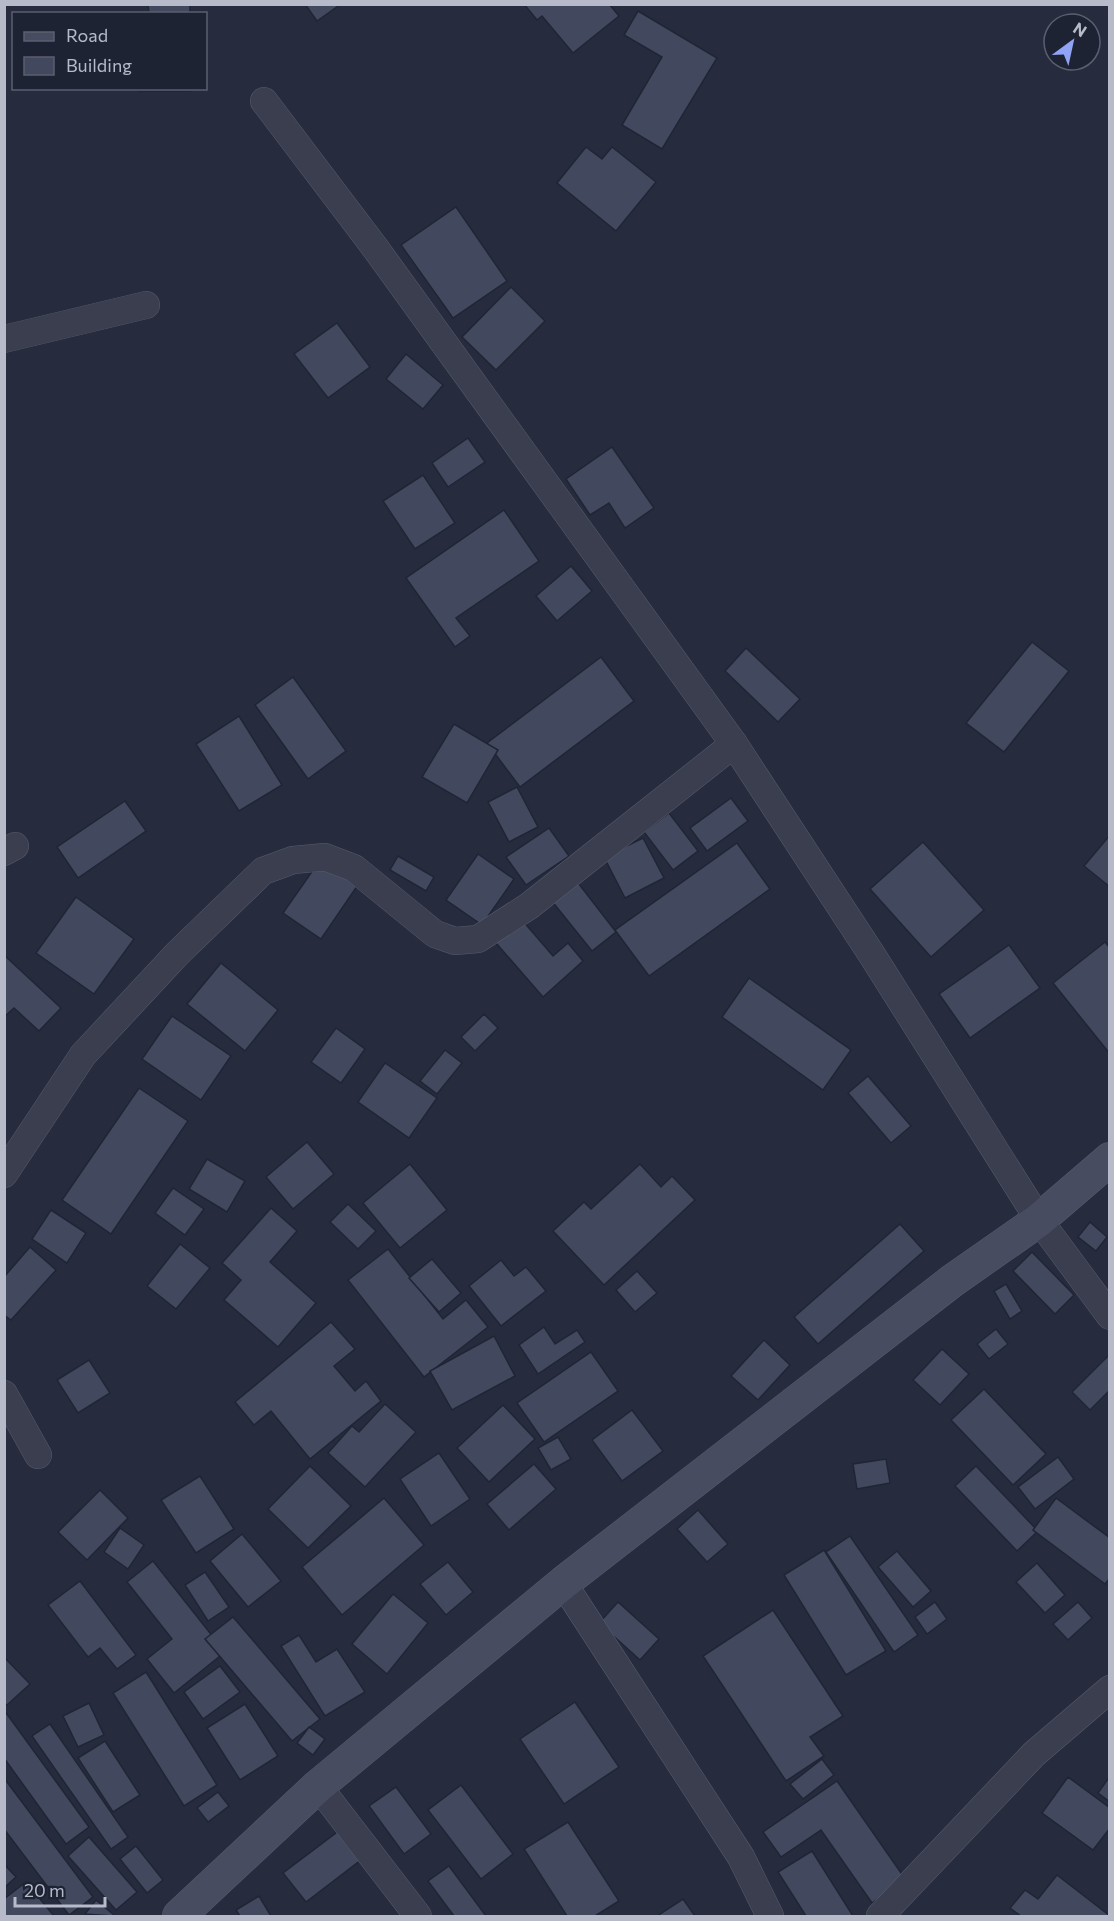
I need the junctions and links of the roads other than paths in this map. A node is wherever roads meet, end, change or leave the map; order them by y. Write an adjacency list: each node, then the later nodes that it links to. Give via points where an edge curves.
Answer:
1 (264, 101): 4 (street, via 376,249)
2 (146, 305): 3 (street)
3 (4, 339)
4 (734, 744): 6 (street, via 529,906 478,939 455,941 435,934 354,868 325,857 293,860 263,871 177,953 83,1055); 7 (street)
5 (1110, 1159): 7 (street)
6 (4, 1174)
7 (1039, 1220): 8 (street); 11 (street, via 952,1281)
8 (1110, 1316)
9 (4, 1394): 10 (street)
10 (38, 1455)
11 (563, 1583): 13 (street); 16 (street, via 741,1857)
12 (1110, 1689): 17 (street, via 1034,1754)
13 (318, 1786): 14 (street); 15 (street)
14 (185, 1915)
15 (418, 1917)
16 (770, 1917)
17 (880, 1917)

